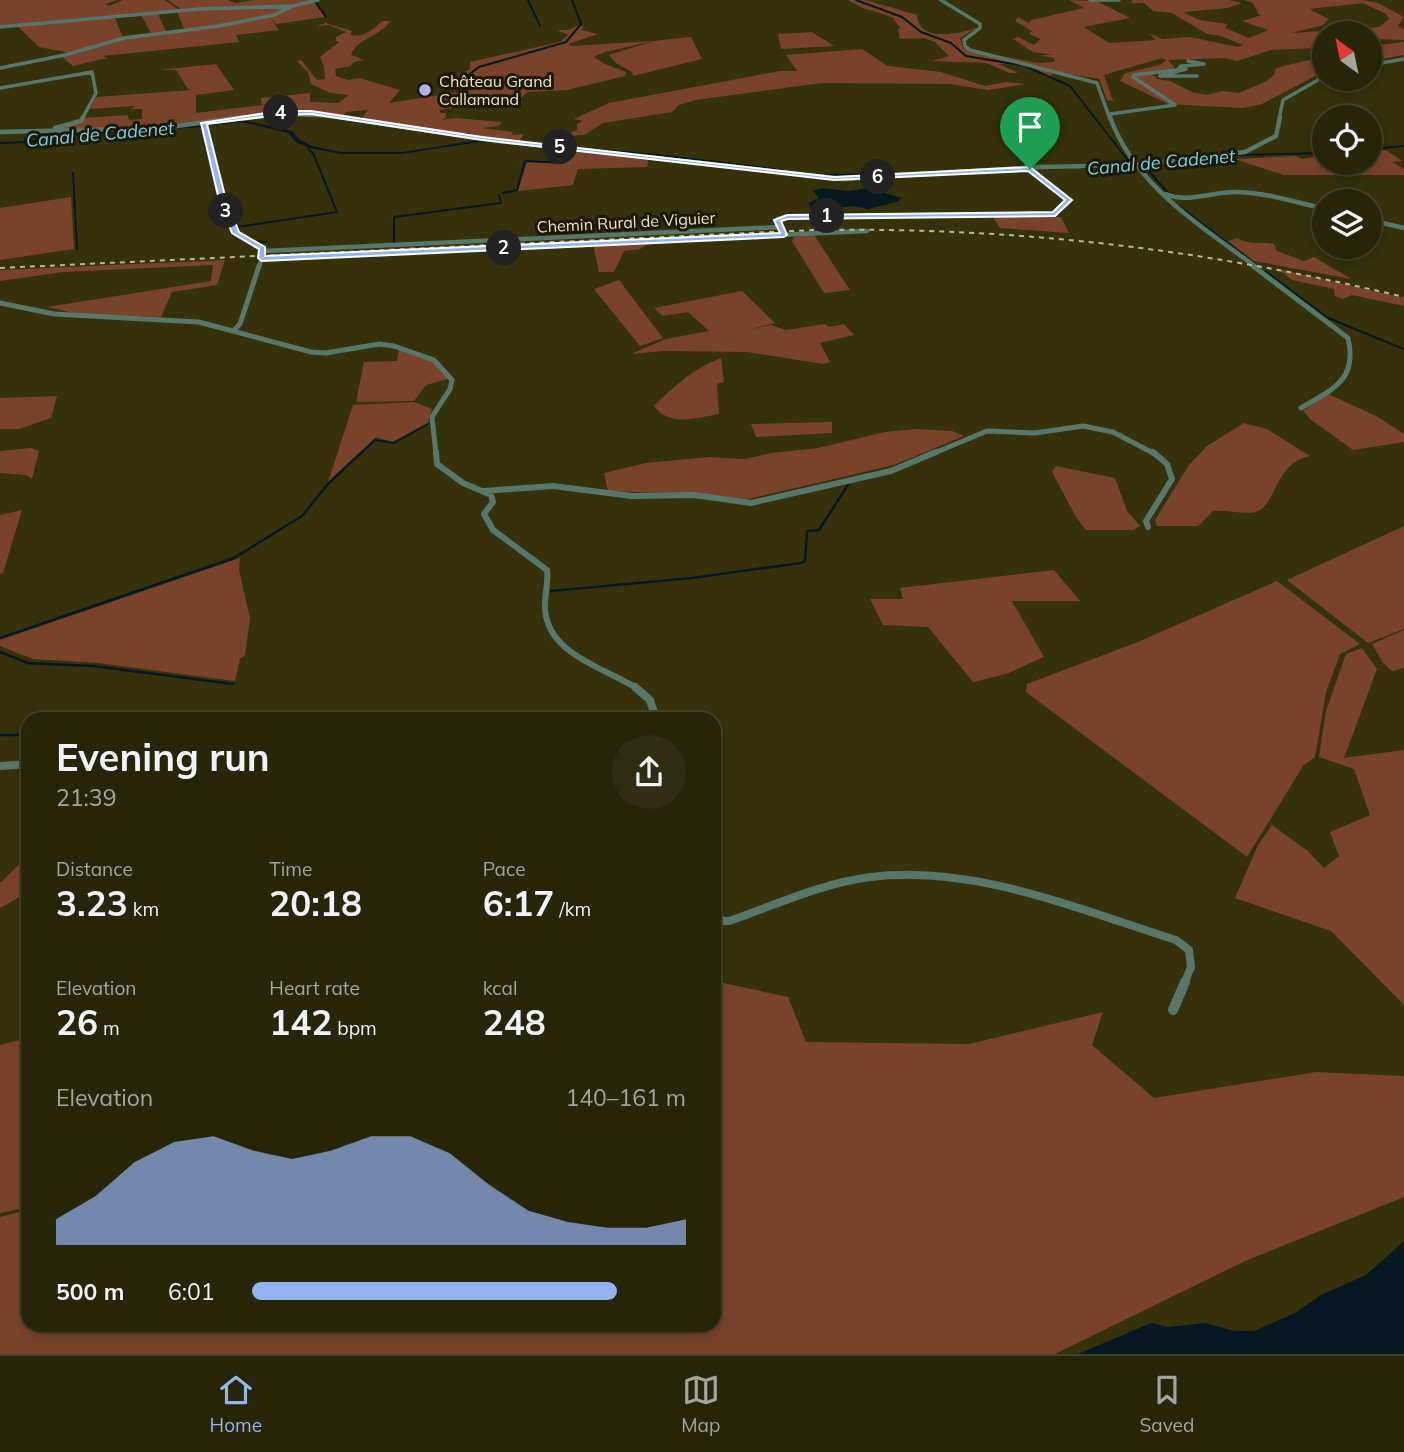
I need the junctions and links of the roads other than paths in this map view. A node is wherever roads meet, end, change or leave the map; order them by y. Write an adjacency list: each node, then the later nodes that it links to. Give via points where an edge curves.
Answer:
1 (318, 0): 5 (street)
2 (941, 0): 15 (street, via 980,25 965,38 968,49 1093,80 1109,101)
3 (1090, 0): 4 (street)
4 (1119, 0)
5 (293, 6): 6 (street, via 199,9); 11 (street, via 270,16 133,36)
6 (0, 27)
7 (1404, 59): 9 (street)
8 (1188, 61): 10 (street, via 1203,64)
9 (1382, 63)
10 (1181, 66): 12 (street, via 1186,69 1160,76); 15 (street, via 1133,75 1175,105)
11 (0, 68)
12 (1196, 76)
13 (1312, 82): 19 (street, via 1283,100 1278,133 1265,144 1240,152)
14 (0, 88): 17 (street, via 83,72 94,74 96,93 79,122)
15 (1110, 114): 19 (street, via 1114,129)
16 (204, 123): 17 (street); 20 (street, via 311,113 834,178); 28 (street, via 222,200 236,233)
17 (29, 131): 18 (street)
18 (0, 132)
19 (1138, 166): 20 (street); 21 (street)
20 (1032, 168): 24 (street, via 1069,200 1055,214 787,217 778,219)
21 (1155, 185): 22 (street, via 1173,197 1221,191 1255,193); 32 (street, via 1181,211 1348,338 1352,361 1347,377)
22 (1312, 206)
23 (1382, 223): 25 (street)
24 (781, 227): 27 (street); 28 (street, Chemin Rural de Viguier)
25 (1404, 228)
26 (867, 232): 27 (street)
27 (784, 235): 29 (street)
28 (264, 251): 29 (street)
29 (262, 258): 31 (street)
30 (0, 303): 31 (street, via 54,314 178,320)
31 (234, 330): 33 (street, via 311,352 379,344 434,360 452,380 432,417 435,458 443,470)
32 (1301, 408)
33 (484, 491): 34 (street, via 553,486 751,503 891,471 987,431 1035,433 1089,426 1153,452 1170,468 1172,479 1147,517); 35 (street, via 493,499 484,514 486,522 548,573 543,610 555,636 594,666 648,696)
34 (1148, 527)
35 (656, 712)
36 (21, 764): 37 (street)
37 (0, 766)
38 (721, 918): 39 (street, via 729,921 833,885 871,877 908,875 1006,887 1177,940 1189,950 1191,967)
39 (1173, 1010)

